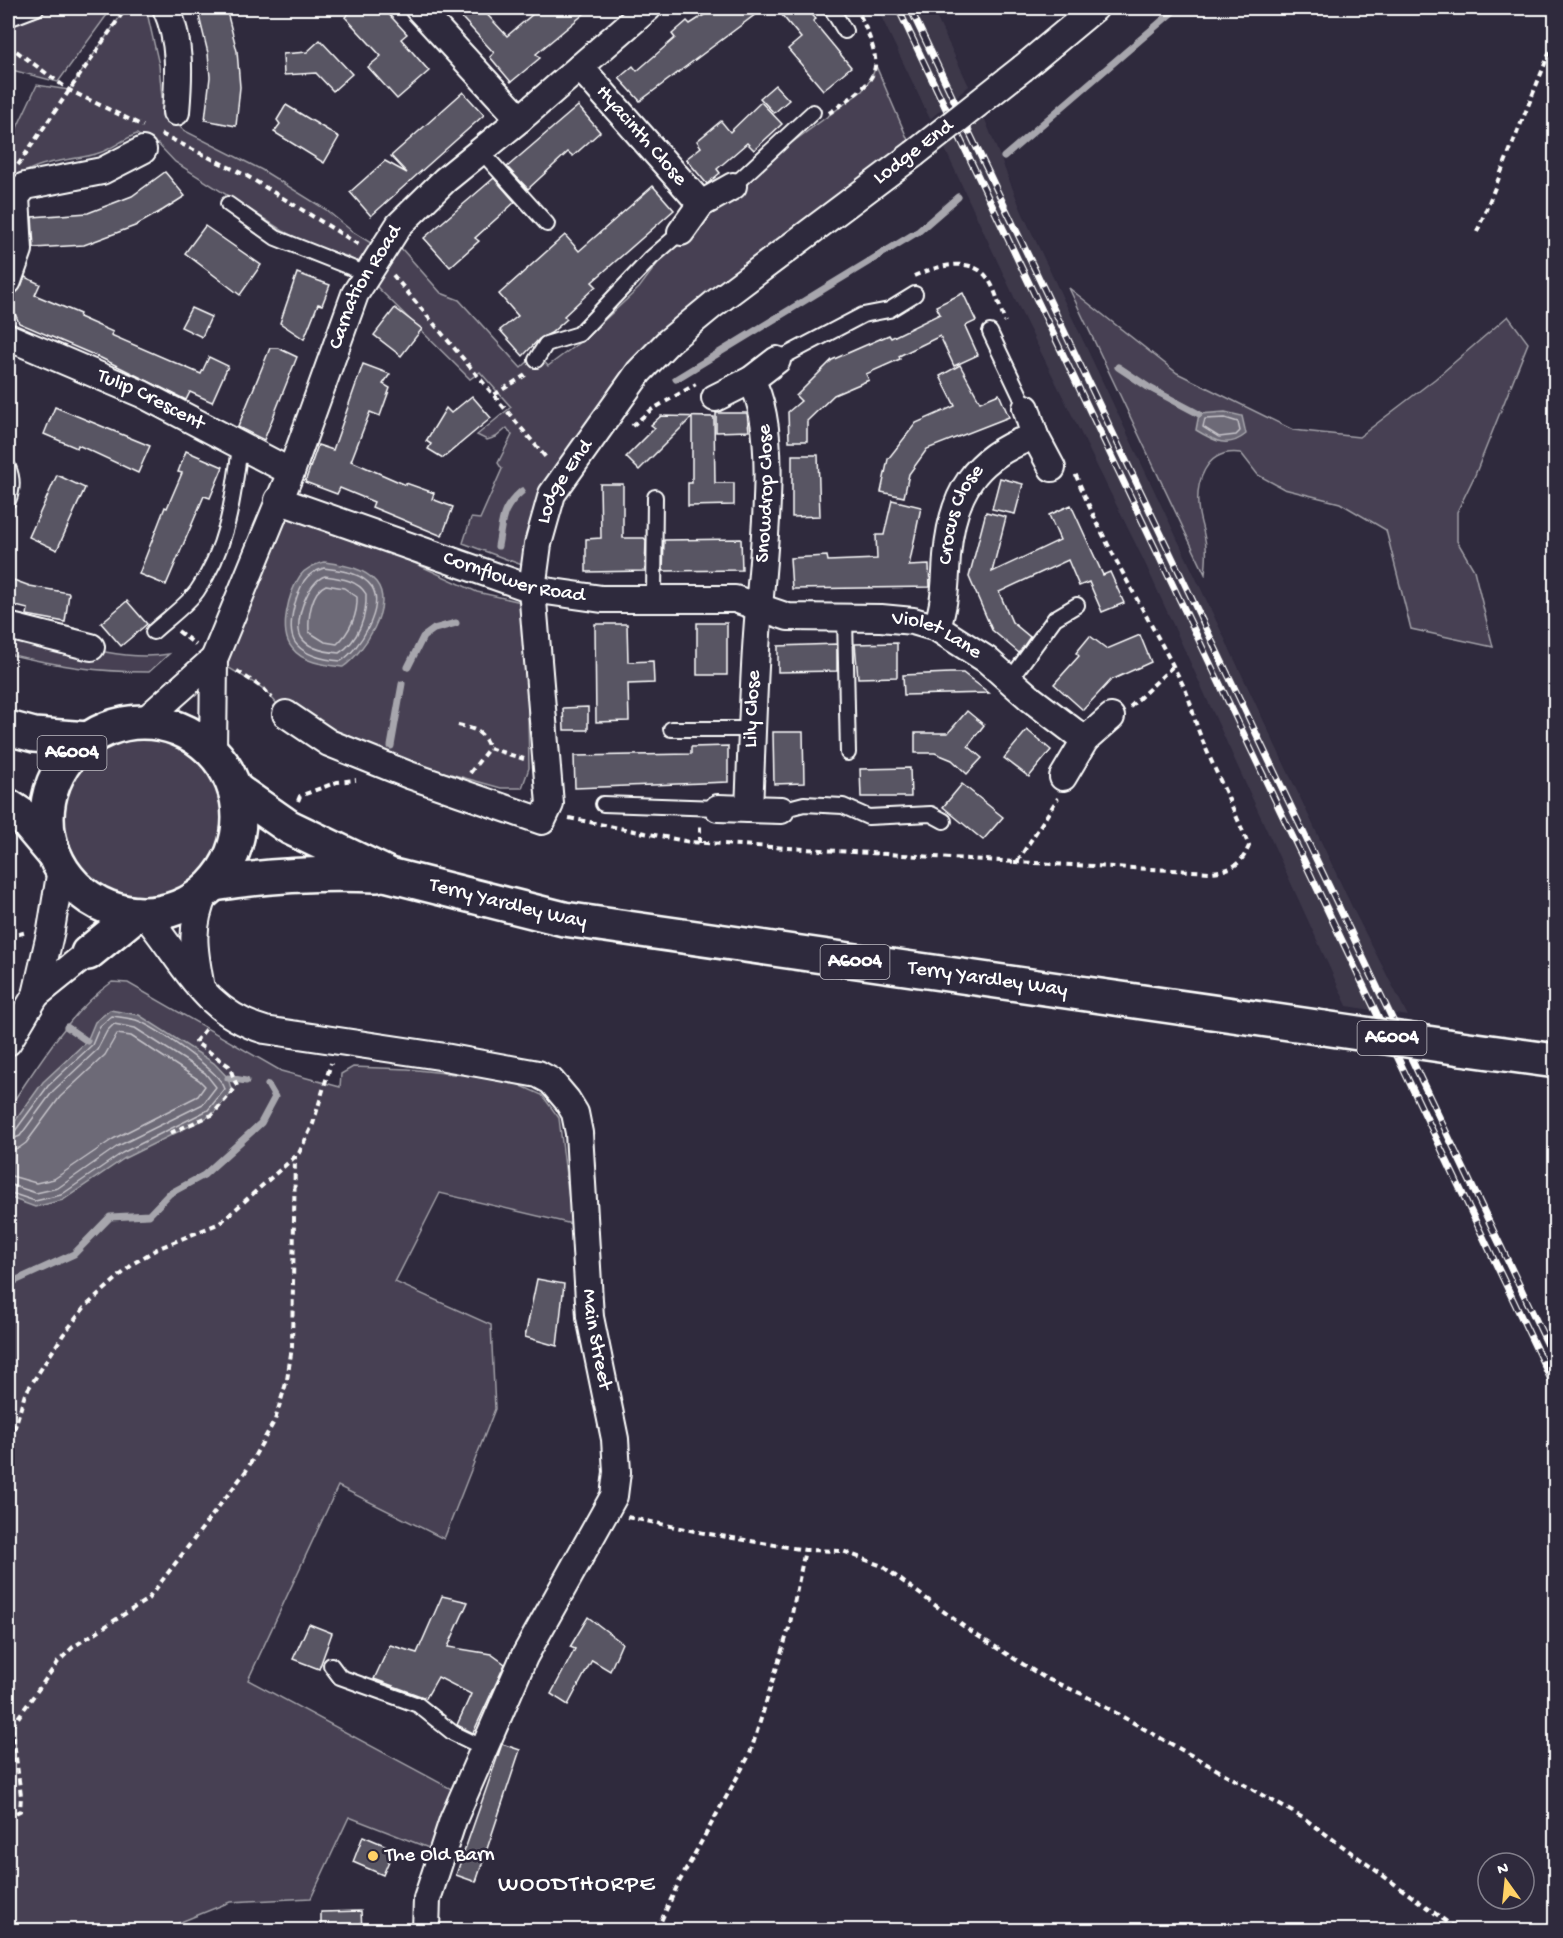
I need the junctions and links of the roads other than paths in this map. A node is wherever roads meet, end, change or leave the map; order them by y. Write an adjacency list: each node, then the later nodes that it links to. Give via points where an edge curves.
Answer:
1 (37, 8): 7 (lane)
2 (165, 8): 10 (street, via 176,41)
3 (418, 8): 12 (street)
4 (648, 8): 9 (street, Carnation Road)
5 (831, 8): 8 (lane)
6 (1095, 8): 38 (street, Lodge End, bridge, via 914,154 669,341 639,372 552,494 538,544)
7 (8, 19)
8 (845, 31)
9 (580, 67): 12 (street, Carnation Road); 17 (street, Hyacinth Close)
10 (176, 112)
11 (813, 112): 15 (lane)
12 (520, 119): 14 (street, Carnation Road)
13 (143, 150): 21 (street, via 102,171 25,186 16,197 20,250)
14 (481, 151): 18 (lane); 20 (street, Carnation Road, via 399,225)
15 (733, 186): 17 (street, Hyacinth Close)
16 (228, 204): 20 (lane, via 276,238)
17 (701, 204): 19 (street, Hyacinth Close)
18 (547, 224)
19 (681, 232): 25 (lane, via 579,334 546,344)
20 (367, 274): 34 (street, Carnation Road, via 351,304)
21 (8, 281)
22 (915, 294): 26 (lane, via 889,310 862,315)
23 (990, 332): 29 (lane)
24 (8, 337): 31 (street, Tulip Crescent, via 142,394)
25 (536, 360)
26 (777, 360): 27 (street)
27 (751, 380): 28 (street); 41 (street, Snowdrop Close, via 765,414 767,491)
28 (710, 388)
29 (1026, 408): 30 (street)
30 (1035, 436): 32 (street); 44 (street, Crocus Close, via 988,458 970,479 957,506 951,532 946,594)
31 (240, 447): 34 (street, Tulip Crescent); 45 (lane, via 229,525 196,592)
32 (1062, 466)
33 (8, 467): 37 (lane, via 12,490)
34 (291, 472): 36 (street, Carnation Road)
35 (655, 497): 39 (lane)
36 (278, 500): 38 (street, Cornflower Road); 47 (street, Carnation Road)
37 (8, 501)
38 (532, 589): 39 (street, Cornflower Road, via 602,599); 49 (street, Lodge End, via 549,809 542,821 329,743)
39 (654, 598): 41 (street, Cornflower Road, via 735,599)
40 (1077, 605): 48 (lane, via 1055,618)
41 (759, 608): 42 (street, Violet Lane, via 788,617); 54 (street, Lily Close)
42 (845, 618): 44 (street, Violet Lane, via 903,620); 58 (lane)
43 (8, 626): 46 (street)
44 (937, 628): 48 (street, Violet Lane)
45 (153, 632)
46 (91, 647)
47 (214, 659): 51 (street, Carnation Road); 57 (street, Carnation Road)
48 (1011, 680): 56 (street, Violet Lane)
49 (286, 714)
50 (1111, 717): 56 (street)
51 (143, 722): 55 (main road, A6004, via 121,724); 57 (main road, A6004, via 182,730)
52 (8, 729): 55 (main road, A6004)
53 (671, 729): 54 (lane)
54 (753, 729): 64 (street, Lily Close)
55 (88, 739): 67 (main road, A6004, via 64,762 50,794 47,830)
56 (1085, 740): 59 (street)
57 (213, 751): 60 (main road, A6004)
58 (849, 753)
59 (1063, 777)
60 (236, 789): 68 (main road, Terry Yardley Way / A6004, via 289,827); 69 (main road, A6004, via 240,825 235,848)
61 (603, 804): 63 (lane)
62 (8, 806): 67 (main road, A6004, via 20,814)
63 (718, 808): 64 (street)
64 (748, 809): 65 (street)
65 (781, 810): 66 (lane, via 804,804 843,806 868,817 931,814)
66 (944, 821)
67 (57, 860): 70 (main road, A6004, via 83,894 107,908); 73 (street, via 51,930)
68 (389, 875): 69 (main road, Terry Yardley Way / A6004, via 313,872); 75 (main road, Terry Yardley Way / A6004, bridge, via 564,919)
69 (210, 888): 70 (main road, A6004, via 171,911); 72 (street, via 195,921)
70 (140, 915): 71 (main road); 72 (street, Main Street)
71 (88, 952): 73 (street)
72 (201, 989): 77 (street, Main Street, via 243,1024 265,1030 538,1074 551,1082 575,1113 582,1162 590,1317 615,1438 614,1496 525,1657)
73 (36, 995): 74 (street)
74 (8, 1042)
75 (1556, 1061)
76 (331, 1665): 77 (lane, via 340,1677 418,1705 453,1733)
77 (484, 1748): 78 (street, Main Street, via 453,1820 427,1899)
78 (426, 1930)

